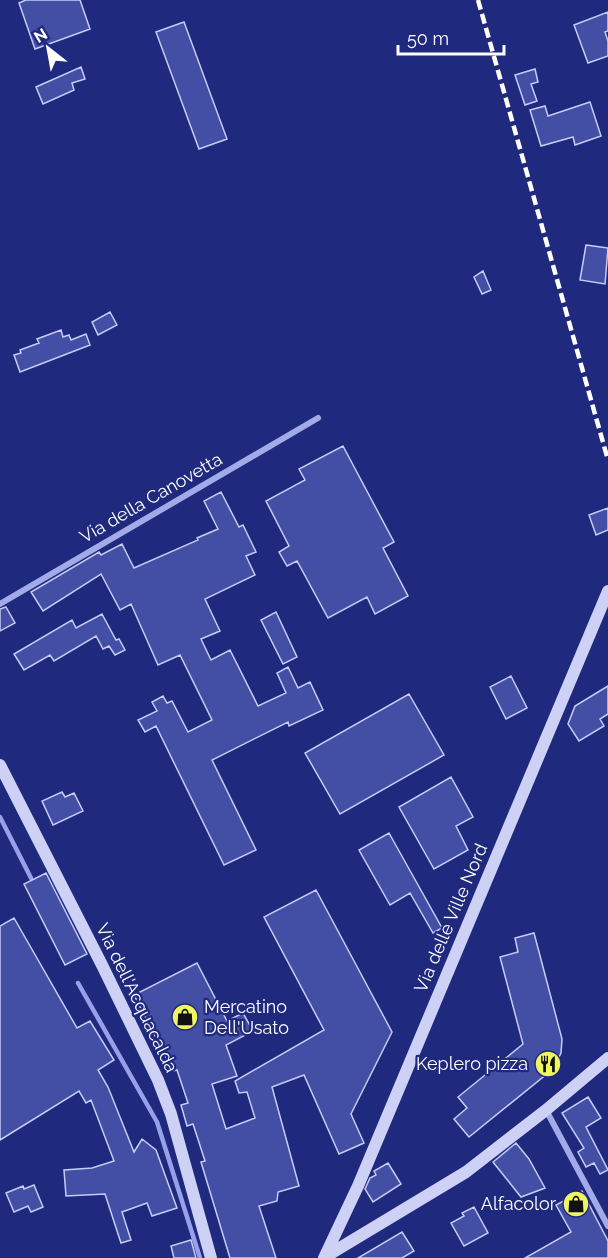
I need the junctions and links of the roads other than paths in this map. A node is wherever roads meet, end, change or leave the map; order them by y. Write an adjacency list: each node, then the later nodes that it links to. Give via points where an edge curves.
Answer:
1 (318, 418): 3 (street, Via della Canovetta)
2 (608, 591): 9 (street, Via delle Ville Nord, via 358,1186)
3 (0, 604)
4 (0, 765): 8 (street, Via dell'Acquacalda, via 158,1080)
5 (608, 1058): 6 (street)
6 (546, 1110): 7 (street); 9 (street, via 466,1172)
7 (608, 1226)
8 (211, 1258)
9 (324, 1258)

